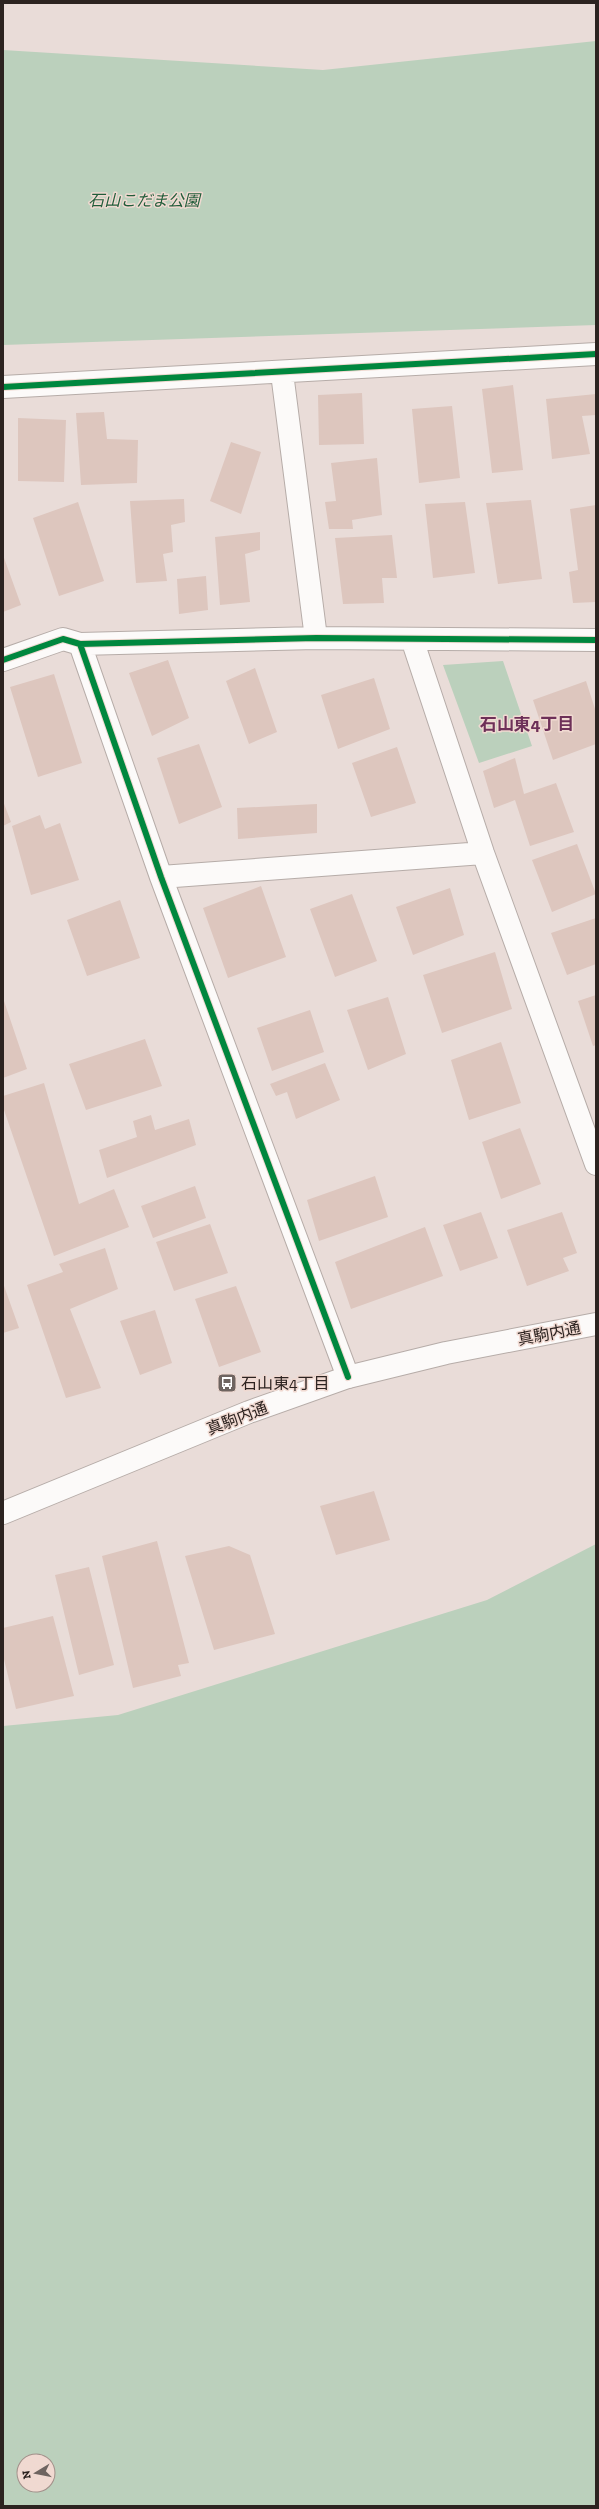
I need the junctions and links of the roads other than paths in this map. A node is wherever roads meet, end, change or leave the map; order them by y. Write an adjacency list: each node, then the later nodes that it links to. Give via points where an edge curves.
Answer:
1 (596, 354): 2 (main road)
2 (282, 373): 3 (main road); 4 (main road)
3 (3, 387)
4 (316, 638): 5 (main road); 7 (main road)
5 (412, 639): 6 (main road); 9 (main road)
6 (596, 640)
7 (80, 644): 8 (main road, via 62,639); 10 (main road)
8 (3, 660)
9 (483, 853): 10 (main road); 11 (main road)
10 (161, 877): 13 (main road)
11 (596, 1164)
12 (596, 1324): 13 (main road, 真駒内通, via 446,1352)
13 (348, 1377): 14 (main road, 真駒内通, via 249,1412)
14 (3, 1512)

